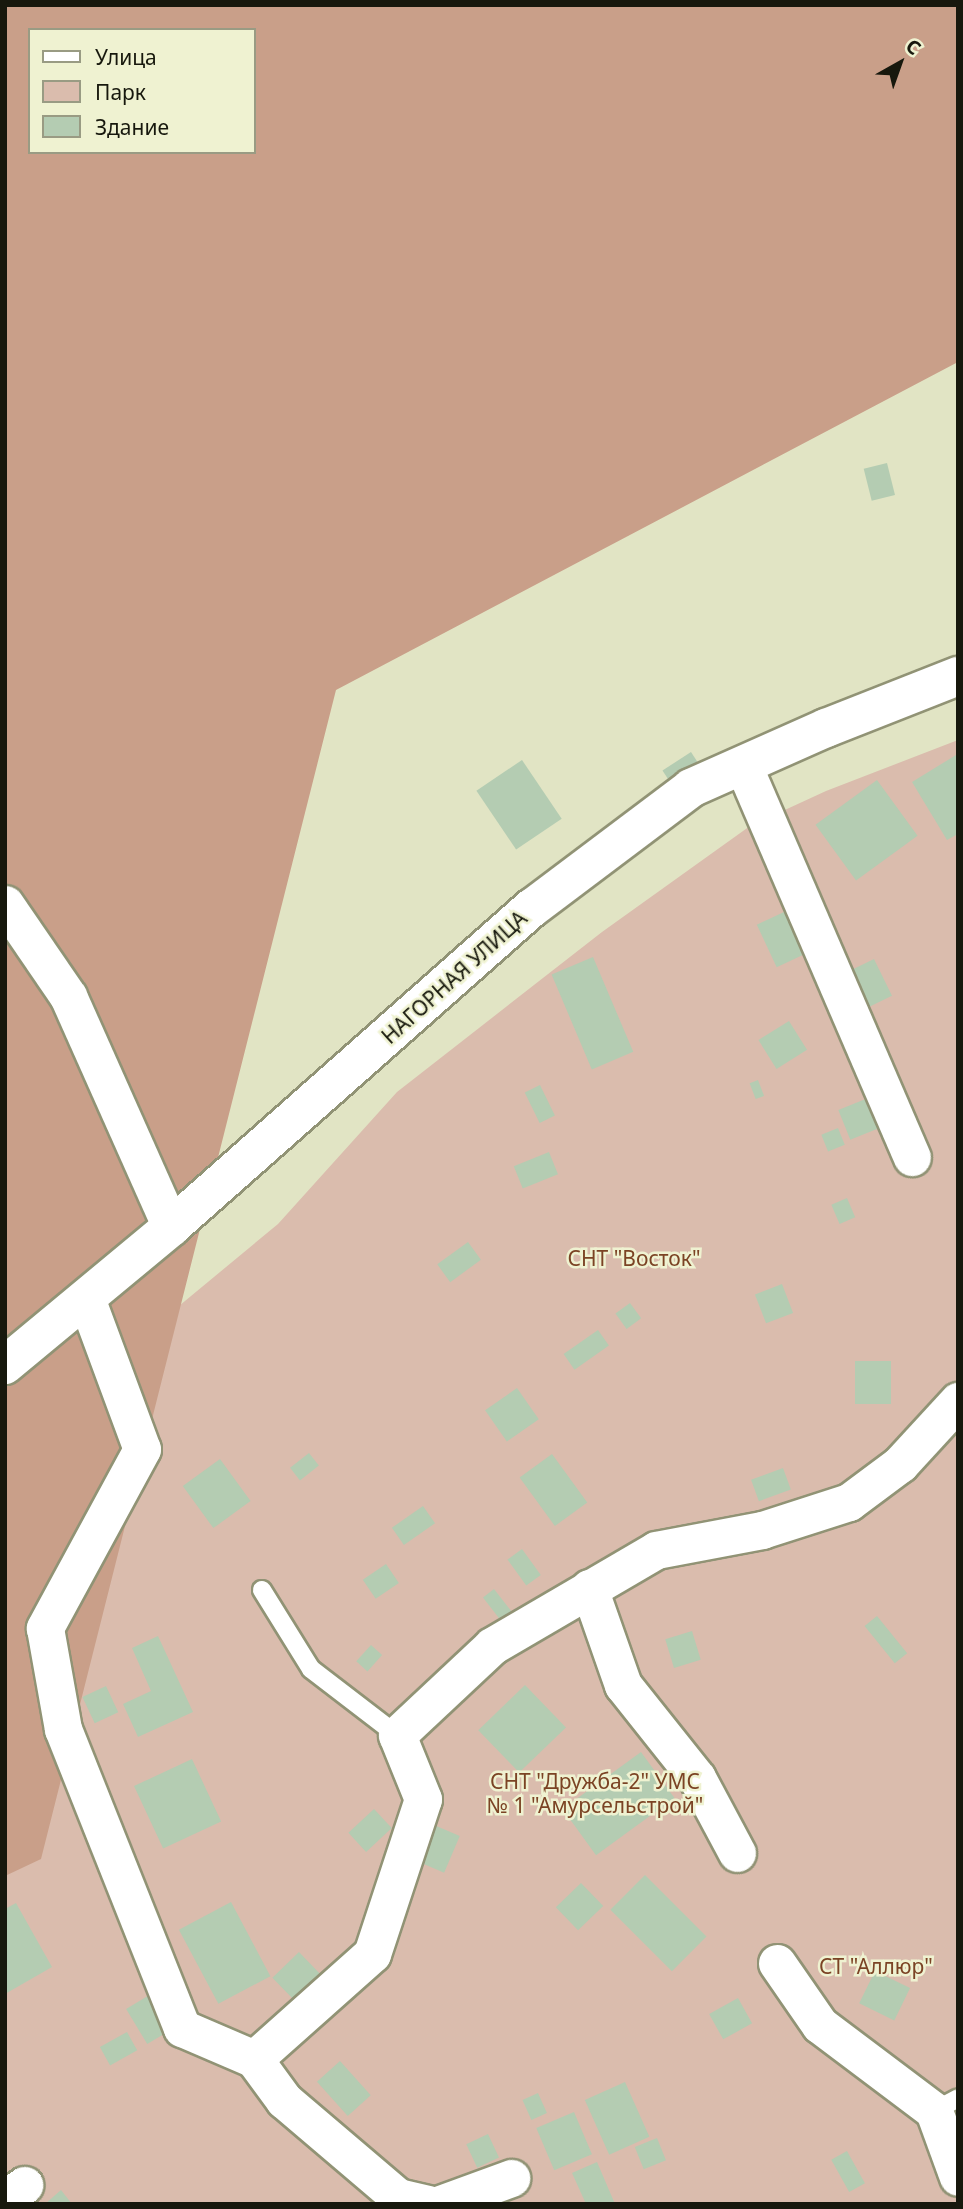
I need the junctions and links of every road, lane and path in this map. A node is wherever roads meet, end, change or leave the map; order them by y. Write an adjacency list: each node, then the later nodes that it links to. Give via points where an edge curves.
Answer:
1 (958, 676): 2 (street, НАГОРНАЯ УЛИЦА)
2 (743, 765): 4 (street); 5 (street, НАГОРНАЯ УЛИЦА, via 691,788 532,908)
3 (5, 904): 5 (street, via 68,996)
4 (912, 1157)
5 (171, 1227): 6 (street, НАГОРНАЯ УЛИЦА)
6 (86, 1298): 7 (street, НАГОРНАЯ УЛИЦА); 14 (street, via 142,1449 45,1628 63,1730 182,2028)
7 (5, 1364)
8 (958, 1401): 9 (street, via 900,1464 849,1502 762,1530 656,1550)
9 (589, 1588): 11 (street, via 492,1646); 12 (street, via 623,1685 697,1778)
10 (262, 1590): 11 (lane, via 311,1669)
11 (397, 1735): 14 (street, via 423,1799 372,1954)
12 (737, 1853)
13 (777, 1963): 15 (street, via 820,2025)
14 (254, 2059): 18 (street, via 284,2100 398,2197)
15 (946, 2104): 16 (street)
16 (958, 2177)
17 (511, 2178): 19 (street)
18 (428, 2204)
19 (440, 2204)

